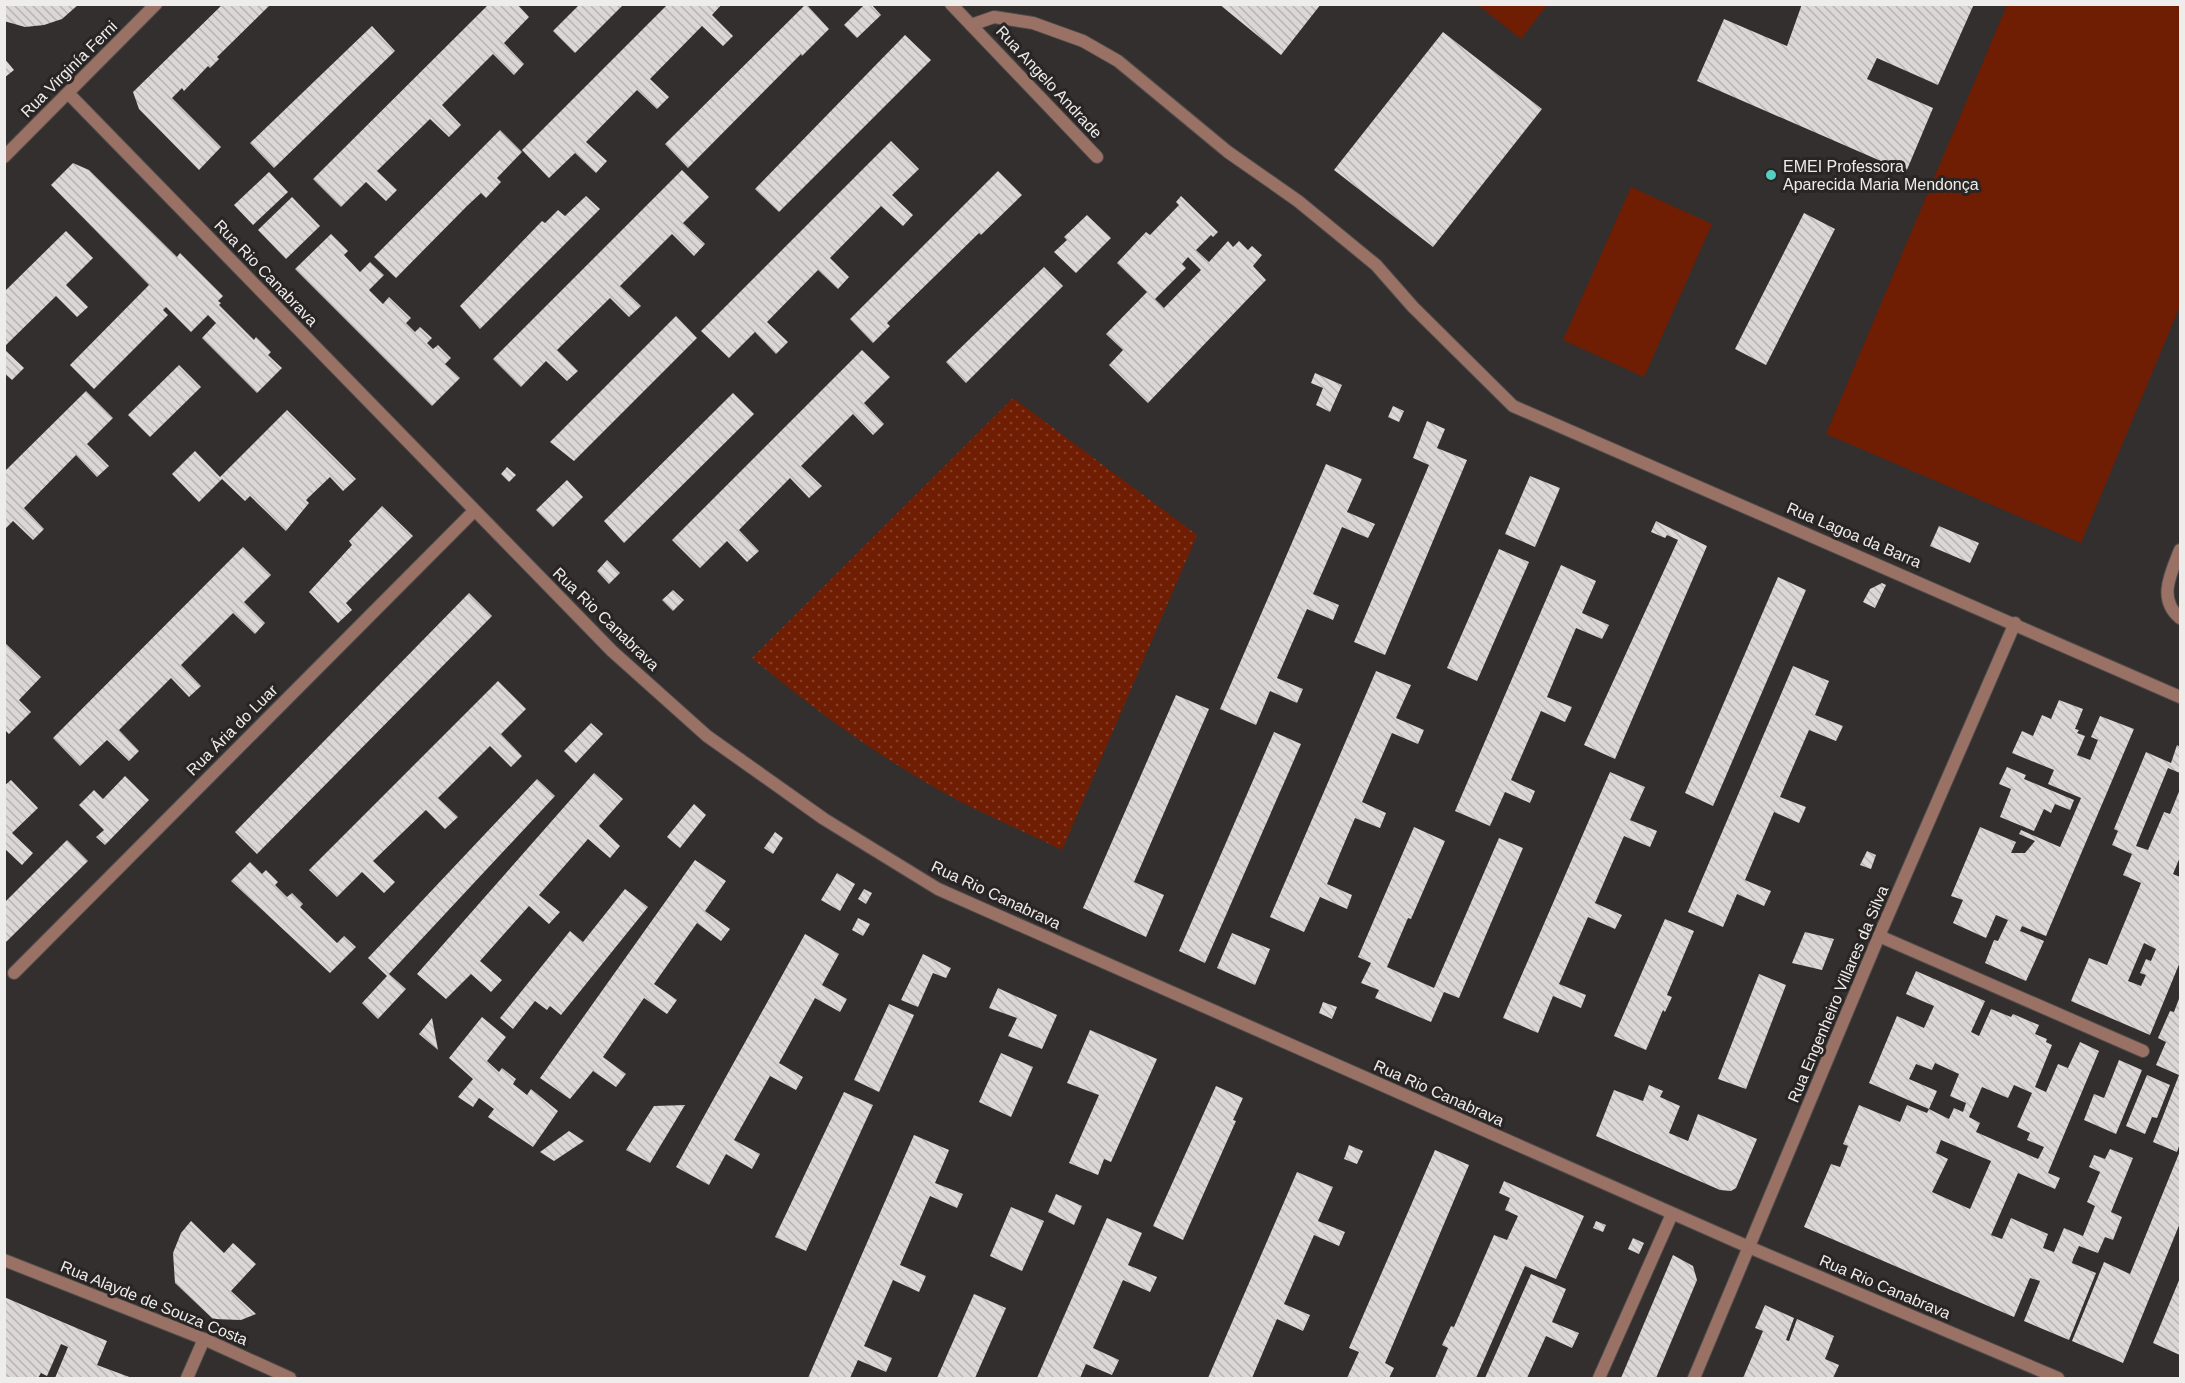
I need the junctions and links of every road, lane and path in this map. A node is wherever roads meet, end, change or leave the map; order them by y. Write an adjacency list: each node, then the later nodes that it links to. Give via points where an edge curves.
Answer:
1 (156, 4): 4 (street, Rua Virginía Ferni)
2 (951, 4): 3 (street, Rua Angelo Andrade)
3 (971, 25): 6 (street, Rua Angelo Andrade); 10 (street, Rua Lagoa da Barra, via 994,17 1033,23 1083,41 1118,61 1228,152 1298,201 1376,265 1513,406)
4 (68, 93): 5 (street, Rua Virginía Ferni); 7 (street, Rua Rio Canabrava)
5 (4, 157)
6 (1097, 157)
7 (474, 511): 13 (street, Rua Ária do Luar); 15 (street, Rua Rio Canabrava, via 612,651 707,736 824,819 938,888)
8 (2181, 550): 9 (street, via 2166,586 2169,604)
9 (2181, 618)
10 (2015, 623): 11 (street, Rua Lagoa da Barra); 12 (street, Rua Engenheiro Villares da Silva)
11 (2181, 697)
12 (1879, 936): 14 (street); 16 (street, Rua Engenheiro Villares da Silva)
13 (14, 973)
14 (2143, 1051)
15 (1672, 1214): 16 (street, Rua Rio Canabrava); 21 (street)
16 (1750, 1248): 22 (street, Rua Engenheiro Villares da Silva); 23 (street, Rua Rio Canabrava)
17 (4, 1260): 18 (street, Rua Alayde de Souza Costa)
18 (204, 1339): 19 (street); 20 (street, Rua Alayde de Souza Costa)
19 (187, 1378)
20 (290, 1378)
21 (1599, 1378)
22 (1694, 1378)
23 (2055, 1378)

